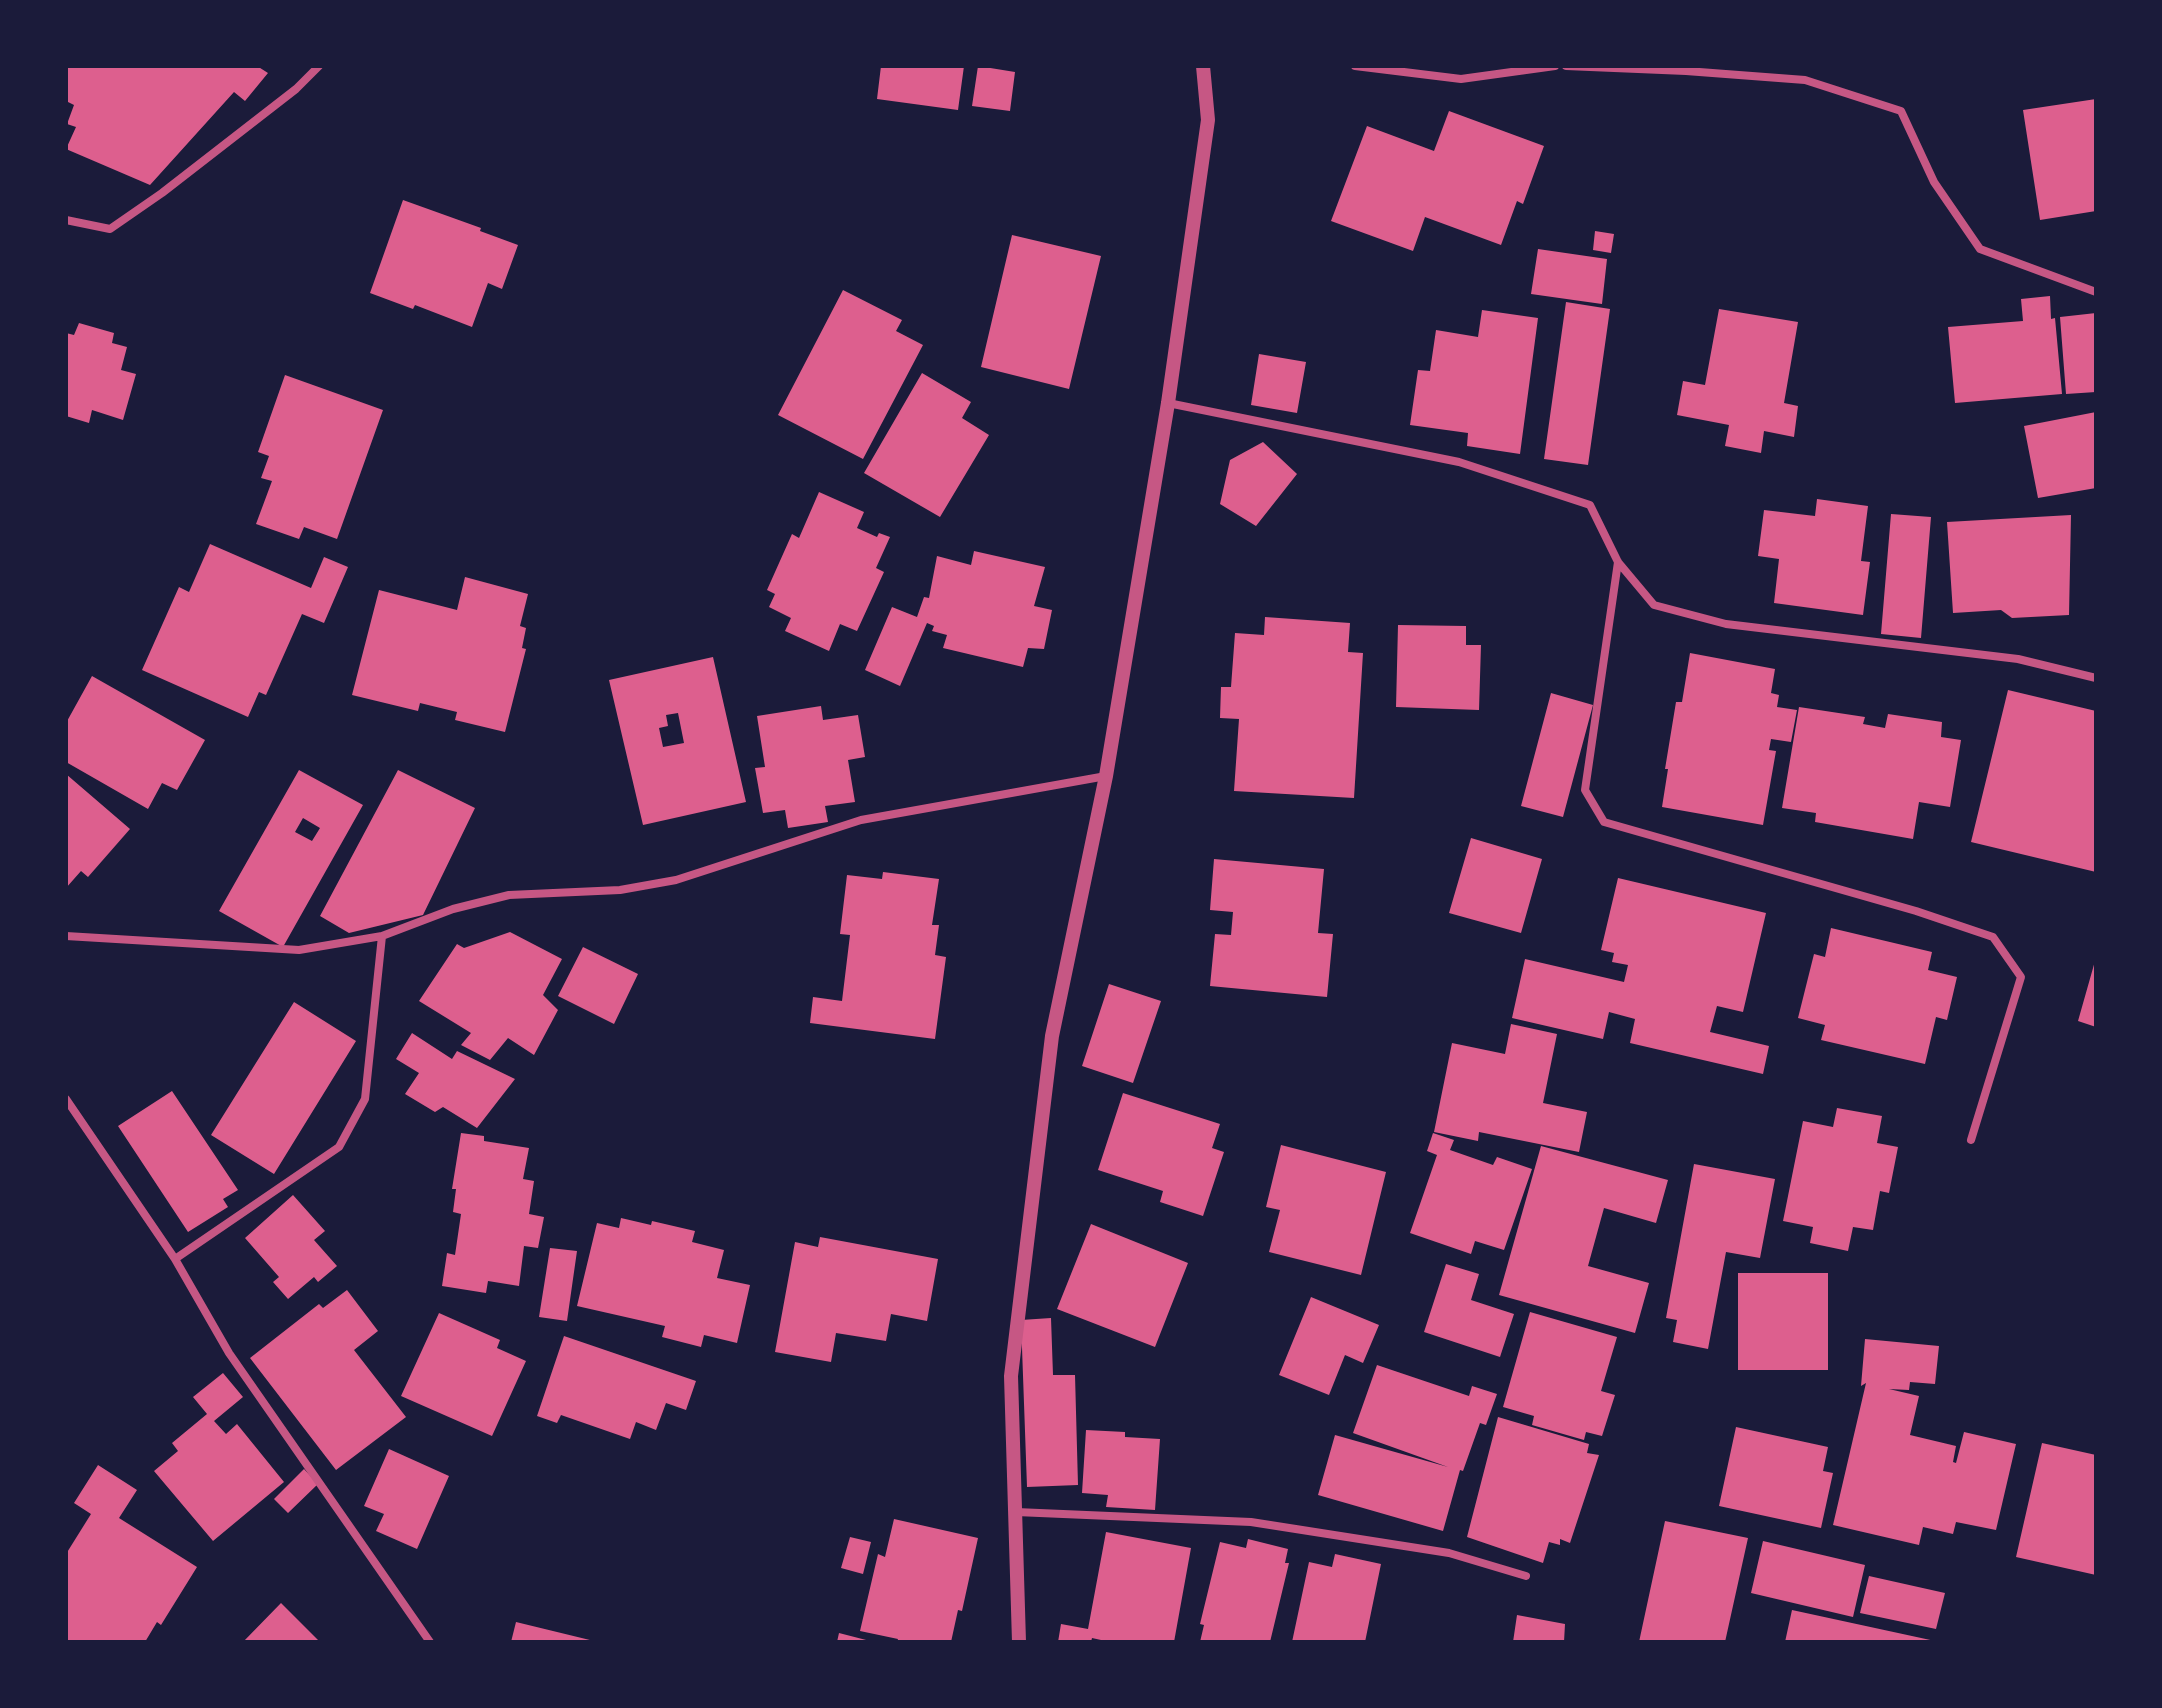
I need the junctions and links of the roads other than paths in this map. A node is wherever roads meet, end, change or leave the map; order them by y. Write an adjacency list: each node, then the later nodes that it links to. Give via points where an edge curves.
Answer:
1 (319, 66): 6 (street, via 110,229)
2 (1203, 66): 8 (street, via 1208,120)
3 (1355, 66): 4 (street, via 1461,79)
4 (1555, 66)
5 (1566, 66): 7 (street, via 1805,80 1901,111 1934,182 1980,249)
6 (66, 220)
7 (2096, 292)
8 (1168, 403): 9 (street, via 1459,462 1590,505); 11 (street)
9 (1618, 562): 10 (street, via 1654,605 1726,624 2018,659); 15 (street, via 1585,790 1604,822 1993,937 2021,977)
10 (2096, 678)
11 (1106, 776): 13 (street, via 861,820 676,880 620,890 509,895); 17 (street, via 1052,1036 1011,1376)
12 (66, 936): 13 (street, via 299,950)
13 (382, 936): 16 (street, via 365,1099 339,1147)
14 (66, 1099): 16 (street)
15 (1971, 1140)
16 (175, 1259): 19 (street, via 229,1353)
17 (1016, 1512): 18 (street, via 1251,1522 1449,1553); 20 (street)
18 (1526, 1576)
19 (430, 1642)
20 (1019, 1642)

